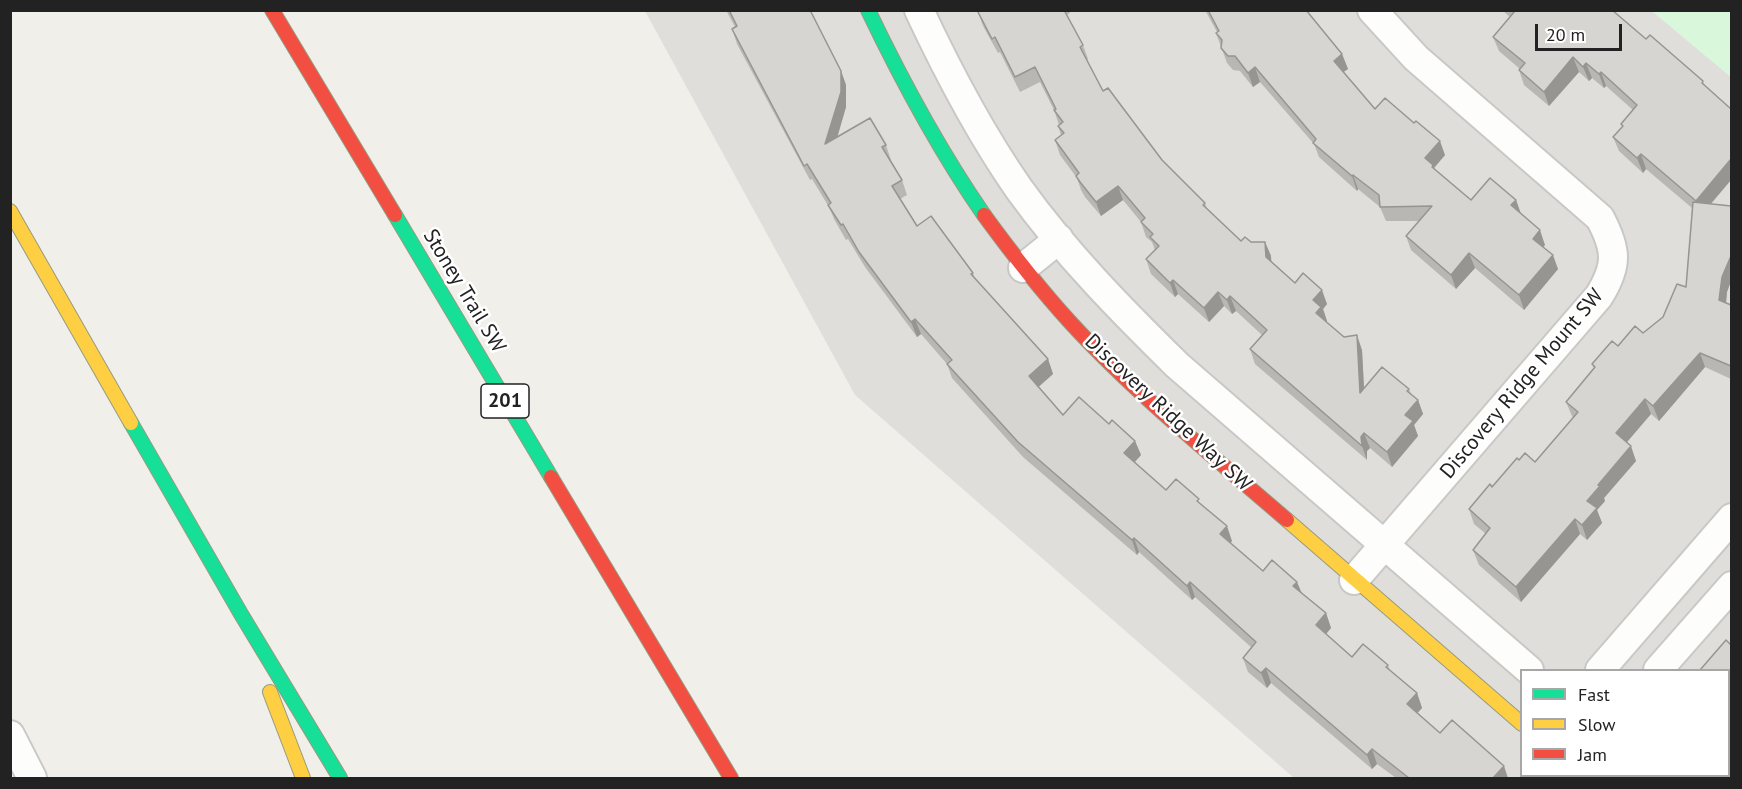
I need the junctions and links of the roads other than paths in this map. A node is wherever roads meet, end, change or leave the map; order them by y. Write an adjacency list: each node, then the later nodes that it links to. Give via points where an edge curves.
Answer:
1 (272, 10): 21 (main road, Stoney Trail SW / 201)
2 (868, 10): 7 (main road, Discovery Ridge Way SW, via 892,64 942,153)
3 (919, 10): 6 (street, Discovery Ridge Way SW, via 987,139 1019,189)
4 (1372, 10): 9 (street, Discovery Ridge Mount SW, via 1416,58 1600,218 1614,256 1610,278 1599,296)
5 (10, 211): 12 (main road)
6 (1059, 239): 7 (street); 9 (street, Discovery Ridge Way SW, via 1124,314 1177,365)
7 (1023, 268): 10 (main road, Discovery Ridge Way SW, via 1146,398)
8 (1731, 518): 14 (street)
9 (1385, 544): 10 (street, Discovery Ridge Mount SW); 13 (street, Discovery Ridge Way SW)
10 (1354, 580): 16 (main road, Discovery Ridge Way SW)
11 (1731, 586): 15 (street)
12 (241, 614): 19 (main road); 20 (main road)
13 (1528, 669)
14 (1601, 669)
15 (1659, 669)
16 (1520, 723)
17 (10, 735): 18 (street)
18 (32, 778)
19 (303, 778)
20 (340, 778)
21 (731, 778)

